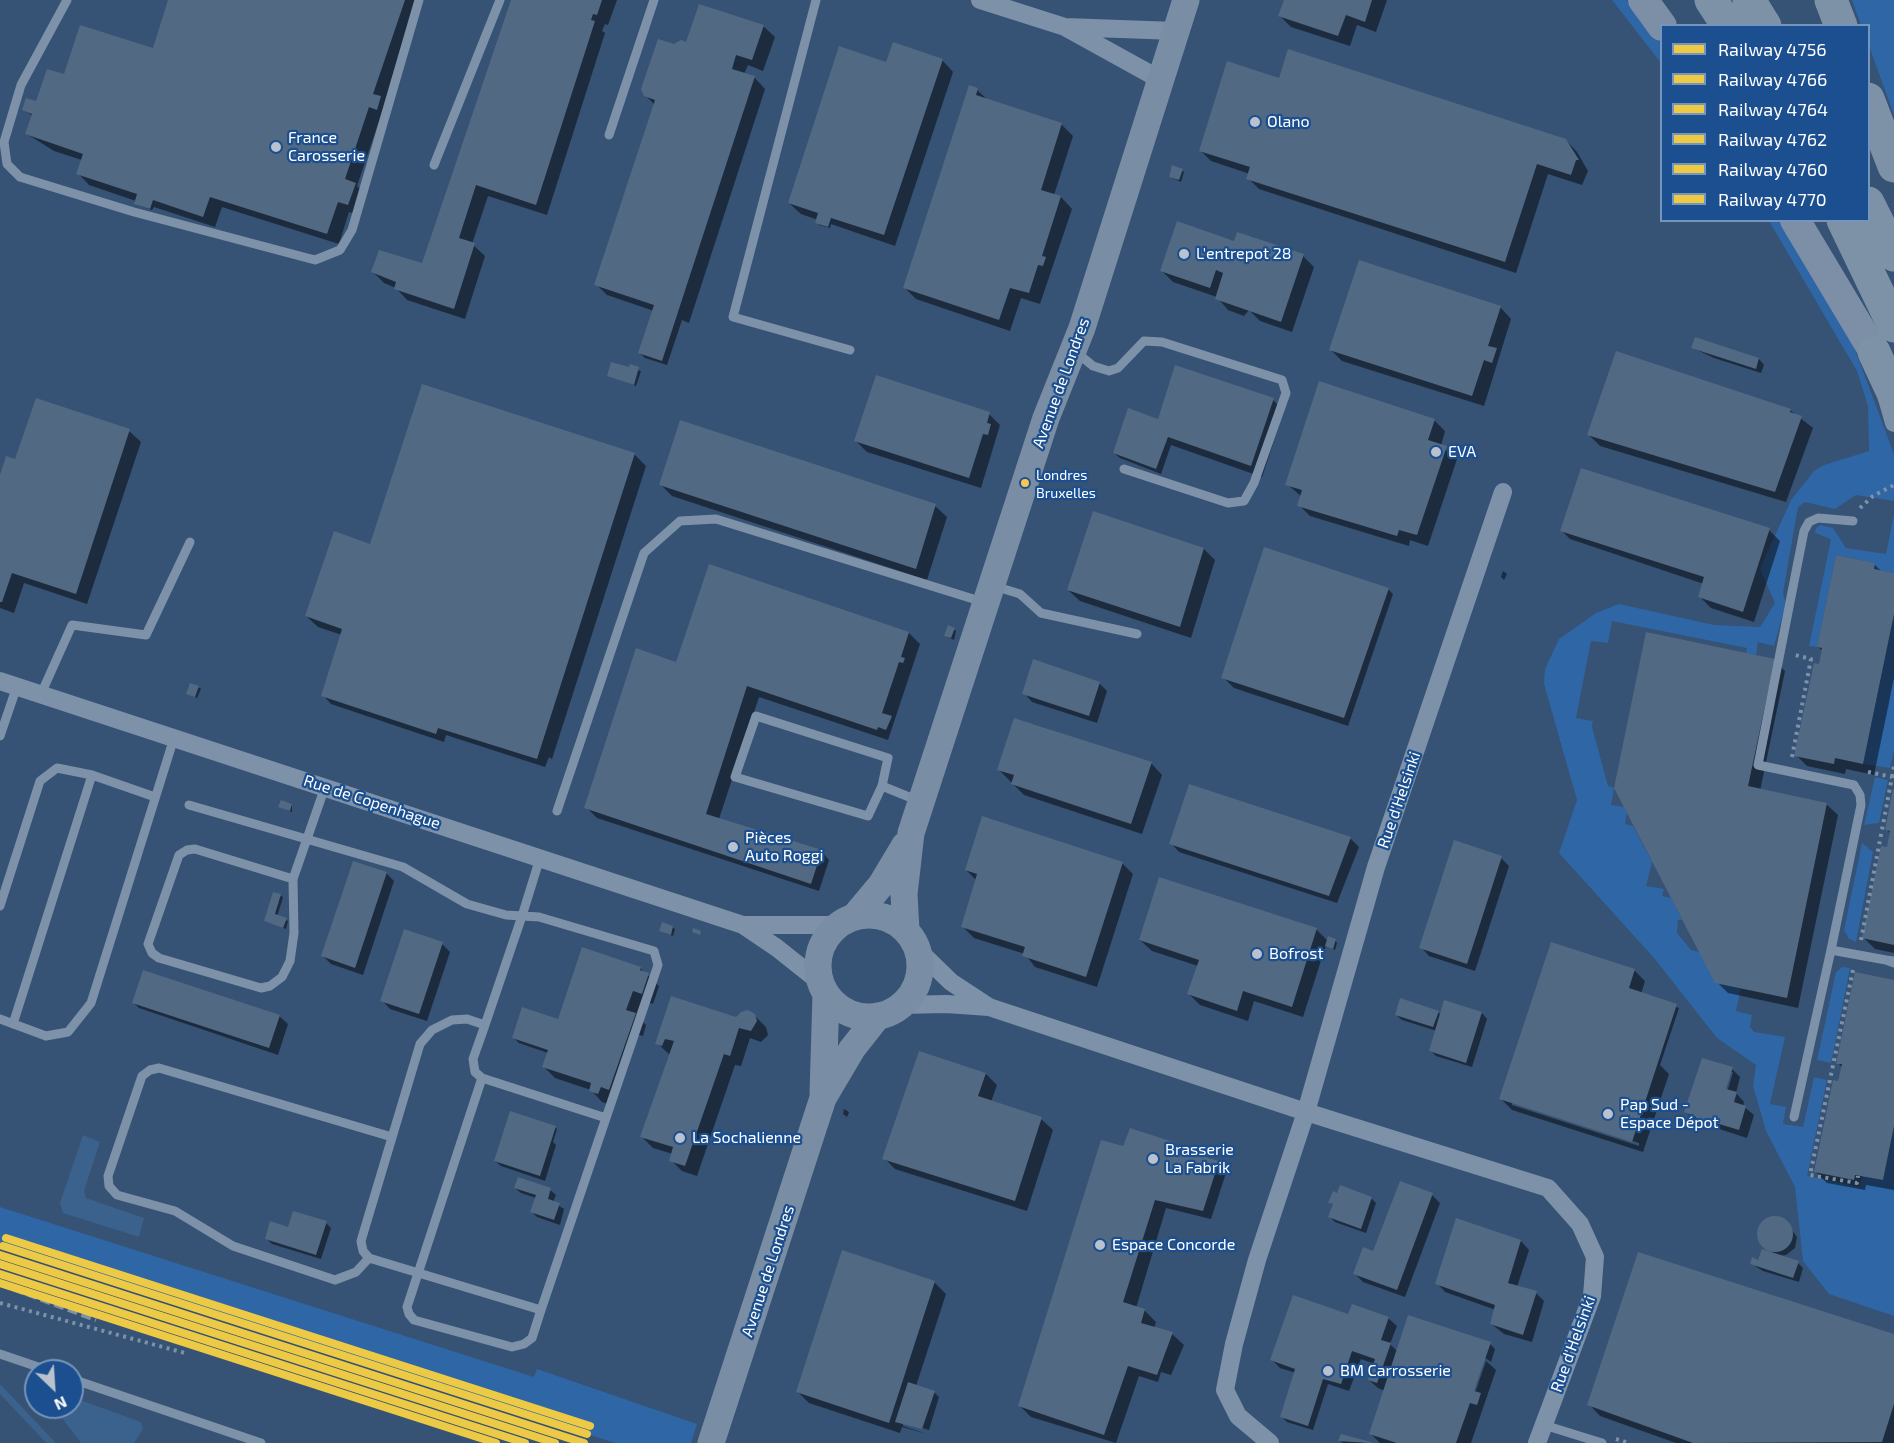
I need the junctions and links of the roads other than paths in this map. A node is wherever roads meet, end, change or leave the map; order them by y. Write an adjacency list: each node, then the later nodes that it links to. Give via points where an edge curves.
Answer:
1 (67, 0): 2 (lane, via 21,85 4,142 7,164 20,177 315,260 340,250 352,230)
2 (419, 0)
3 (500, 0): 21 (lane)
4 (654, 0): 20 (lane)
5 (816, 0): 28 (lane, via 733,317)
6 (980, 0): 16 (street)
7 (1186, 0): 17 (street, Avenue de Londres)
8 (1643, 0): 12 (main road)
9 (1711, 0): 13 (highway)
10 (1749, 0): 14 (highway)
11 (1831, 0): 15 (highway)
12 (1661, 24)
13 (1727, 24)
14 (1764, 24)
15 (1840, 24)
16 (1065, 27): 17 (street); 18 (street)
17 (1176, 31): 18 (street, Avenue de Londres)
18 (1161, 80): 29 (street, Avenue de Londres)
19 (1870, 102): 22 (highway)
20 (609, 135)
21 (434, 165)
22 (1894, 166)
23 (1870, 205): 26 (highway)
24 (1796, 222): 30 (main road)
25 (1844, 222): 27 (highway)
26 (1894, 255)
27 (1894, 326)
28 (850, 350)
29 (1073, 350): 33 (lane, via 1093,366 1109,371 1118,368 1144,341 1162,342 1282,380 1286,393 1244,501 1228,503); 37 (street, Avenue de Londres, via 1046,418)
30 (1874, 351): 31 (highway); 32 (street)
31 (1894, 395)
32 (1894, 423)
33 (1124, 468)
34 (1503, 492): 69 (street, Rue d'Helsinki, via 1376,867)
35 (1853, 521): 59 (lane, via 1818,518 1809,522 1804,531 1758,765 1858,789 1861,805)
36 (190, 542): 40 (lane, via 146,635 72,625)
37 (988, 594): 38 (lane, via 1020,594 1041,613); 47 (street, Avenue de Londres); 49 (lane, via 966,595 716,519 680,521 644,553)
38 (1137, 634)
39 (8, 683): 40 (street, Rue de Copenhague); 41 (lane)
40 (41, 694): 42 (street, Rue de Copenhague)
41 (0, 736)
42 (174, 738): 45 (street, Rue de Copenhague); 46 (lane)
43 (92, 775): 46 (lane); 54 (lane, via 57,768 40,782); 65 (lane)
44 (882, 786): 44 (lane, via 888,758 756,716 735,777 868,816); 47 (lane)
45 (325, 787): 51 (lane); 52 (street, Rue de Copenhague)
46 (155, 798): 65 (lane, via 91,1003 68,1032 46,1036)
47 (921, 801): 50 (street, Avenue de Londres)
48 (189, 805): 51 (lane)
49 (557, 811)
50 (911, 833): 56 (street, Avenue de Londres, via 881,885); 58 (street, Avenue de Londres, via 904,894)
51 (306, 837): 53 (lane); 55 (lane, via 403,867 467,904)
52 (540, 858): 55 (lane); 57 (street, Rue de Copenhague)
53 (292, 879): 53 (lane, via 294,933 290,961 282,977 270,986 261,988 152,953 148,944 179,855 188,850)
54 (0, 906)
55 (522, 916): 66 (lane); 71 (lane, via 549,920 654,951 657,956 658,965)
56 (846, 921): 57 (street, Rue de Copenhague); 58 (street, via 883,917 893,920); 61 (street, via 826,940 820,953 818,965)
57 (743, 925): 61 (street, Rue de Copenhague, via 784,953)
58 (912, 940): 62 (street, Rue d'Helsinki, via 951,982); 63 (street, via 920,967 918,983)
59 (1831, 950): 60 (lane); 70 (lane)
60 (1891, 961)
61 (824, 989): 63 (street, via 849,1013 861,1017); 68 (street, Avenue de Londres)
62 (989, 1007): 63 (street, Rue d'Helsinki, via 946,1004); 69 (street, Rue d'Helsinki)
63 (890, 1010): 68 (street, Avenue de Londres, via 852,1049)
64 (0, 1019): 65 (lane)
65 (12, 1024)
66 (485, 1025): 67 (lane, via 473,1059 475,1071); 72 (lane, via 467,1019 452,1020 432,1030 420,1044)
67 (482, 1078): 71 (lane); 74 (lane)
68 (823, 1098): 81 (street, Avenue de Londres)
69 (1306, 1112): 79 (street, Rue d'Helsinki, via 1548,1188 1580,1224 1595,1257 1592,1296); 82 (street, Rue d'Helsinki, via 1257,1260 1225,1390 1238,1416)
70 (1794, 1117)
71 (606, 1118): 75 (lane)
72 (392, 1137): 73 (lane, via 361,1241); 73 (lane, via 159,1068 142,1076 108,1176 109,1186 117,1194 175,1211 233,1246 335,1280 356,1272)
73 (369, 1258): 74 (lane)
74 (419, 1274): 75 (lane); 75 (lane, via 407,1307 414,1320 512,1347 532,1338)
75 (541, 1310)
76 (0, 1354): 77 (lane)
77 (24, 1362)
78 (84, 1383): 80 (lane)
79 (1544, 1425): 83 (street, Rue d'Helsinki); 84 (lane)
80 (261, 1443)
81 (711, 1443)
82 (1270, 1443)
83 (1537, 1443)
84 (1602, 1443)

